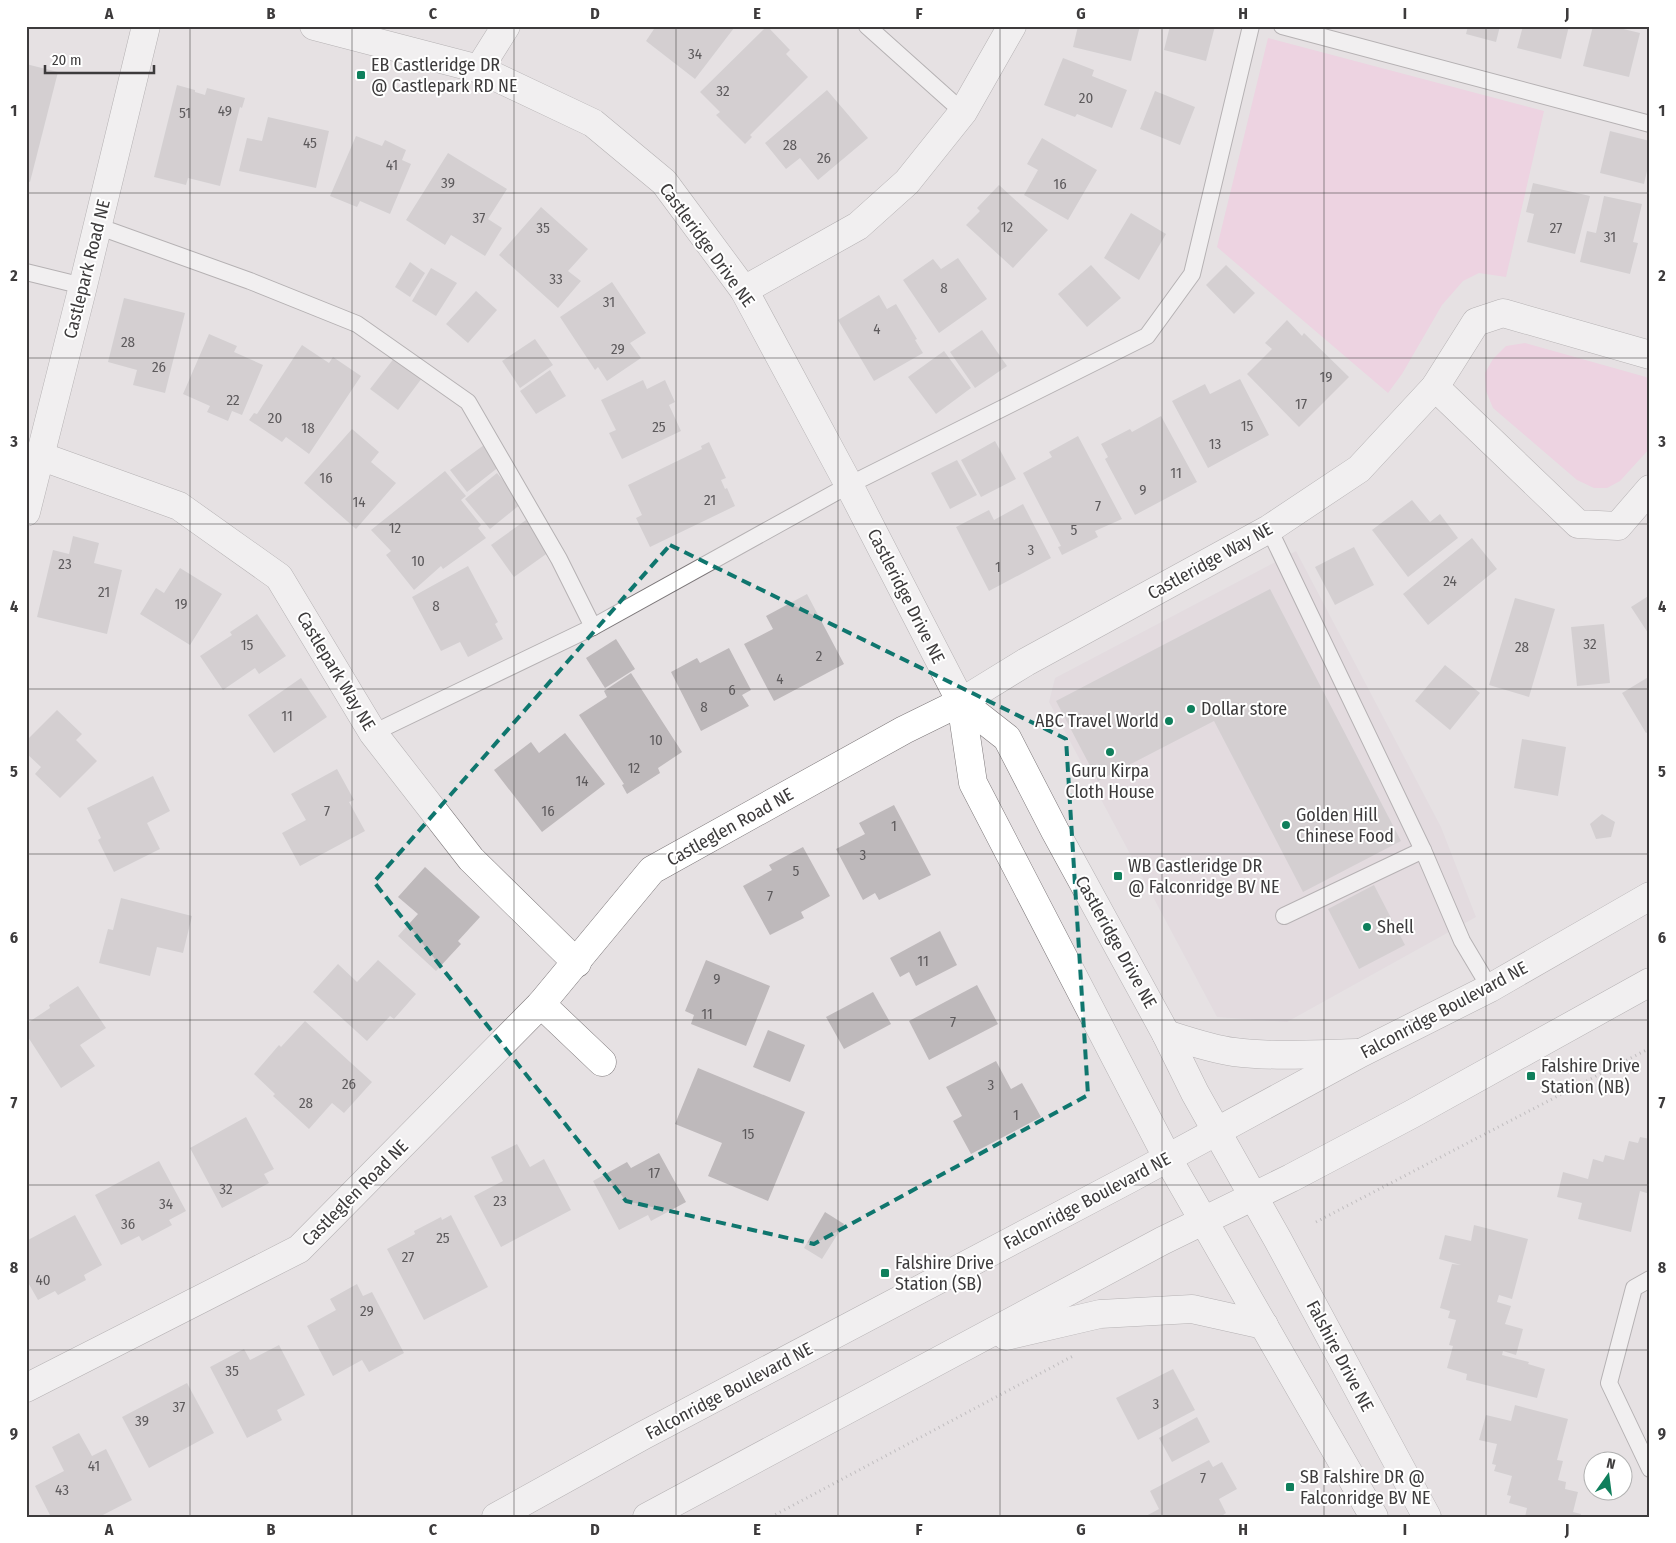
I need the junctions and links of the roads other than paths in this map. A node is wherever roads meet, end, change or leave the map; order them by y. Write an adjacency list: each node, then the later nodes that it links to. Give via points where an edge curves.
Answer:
1 (146, 26): 11 (street, Castlepark Road NE)
2 (314, 26): 8 (street, Castleridge Drive NE)
3 (506, 26): 8 (street)
4 (867, 26): 9 (lane)
5 (1012, 26): 9 (street)
6 (1251, 26): 18 (lane, via 1192,274 1147,336)
7 (1282, 26): 10 (lane)
8 (480, 69): 14 (street, Castleridge Drive NE, via 593,124 664,182)
9 (963, 112): 14 (street, via 907,182 858,226)
10 (1650, 124)
11 (97, 226): 13 (street, Castlepark Road NE); 22 (lane, via 357,324 468,402 559,559)
12 (26, 272): 13 (lane)
13 (84, 286): 17 (street, Castlepark Road NE)
14 (744, 290): 18 (street, Castleridge Drive NE)
15 (1650, 355): 16 (street, Castleridge Way NE, via 1503,313 1476,322)
16 (1435, 387): 19 (street, via 1578,524 1618,526); 21 (street, Castleridge Way NE, via 1359,468)
17 (40, 456): 20 (street, Castlepark Road NE); 24 (street, Castlepark Way NE, via 179,506 279,577)
18 (849, 485): 22 (lane); 23 (street, Castleridge Drive NE)
19 (1650, 489)
20 (26, 512)
21 (1269, 529): 23 (street, Castleridge Way NE, via 1026,662); 25 (lane)
22 (593, 627): 24 (lane)
23 (961, 702): 28 (street, Castleglen Road NE, via 904,730 652,870); 32 (street, Castleridge Drive NE, via 1007,738); 36 (street, Castleridge Drive NE, via 973,783)
24 (373, 733): 28 (street, Castlepark Way NE, via 471,859)
25 (1423, 850): 27 (lane); 30 (lane, via 1462,941)
26 (1650, 896): 30 (street, Falconridge Boulevard NE)
27 (1284, 916)
28 (577, 963): 31 (street, Castleglen Road NE)
29 (1650, 982): 37 (street, via 1412,1114)
30 (1490, 988): 33 (street, Falconridge Boulevard NE)
31 (541, 1004): 34 (street); 42 (street, Castleglen Road NE, via 299,1249)
32 (1166, 1034): 33 (street, via 1234,1052); 35 (street, Castleridge Drive NE)
33 (1362, 1053): 35 (street, Falconridge Boulevard NE)
34 (602, 1062)
35 (1217, 1130): 36 (street, Falconridge Boulevard NE); 37 (street, Castleridge Drive NE)
36 (1168, 1158): 38 (street, Castleridge Drive NE); 44 (street, Falconridge Boulevard NE, via 644,1435)
37 (1253, 1196): 38 (street); 47 (street, Falshire Drive NE)
38 (1204, 1222): 40 (street); 41 (street, via 1162,1241)
39 (1650, 1279): 43 (lane, via 1634,1288 1610,1383)
40 (1264, 1325): 41 (street, via 1192,1309 1100,1314); 46 (street)
41 (973, 1343): 45 (street)
42 (26, 1388)
43 (1650, 1469)
44 (496, 1517)
45 (647, 1517)
46 (1374, 1517)
47 (1427, 1517)

